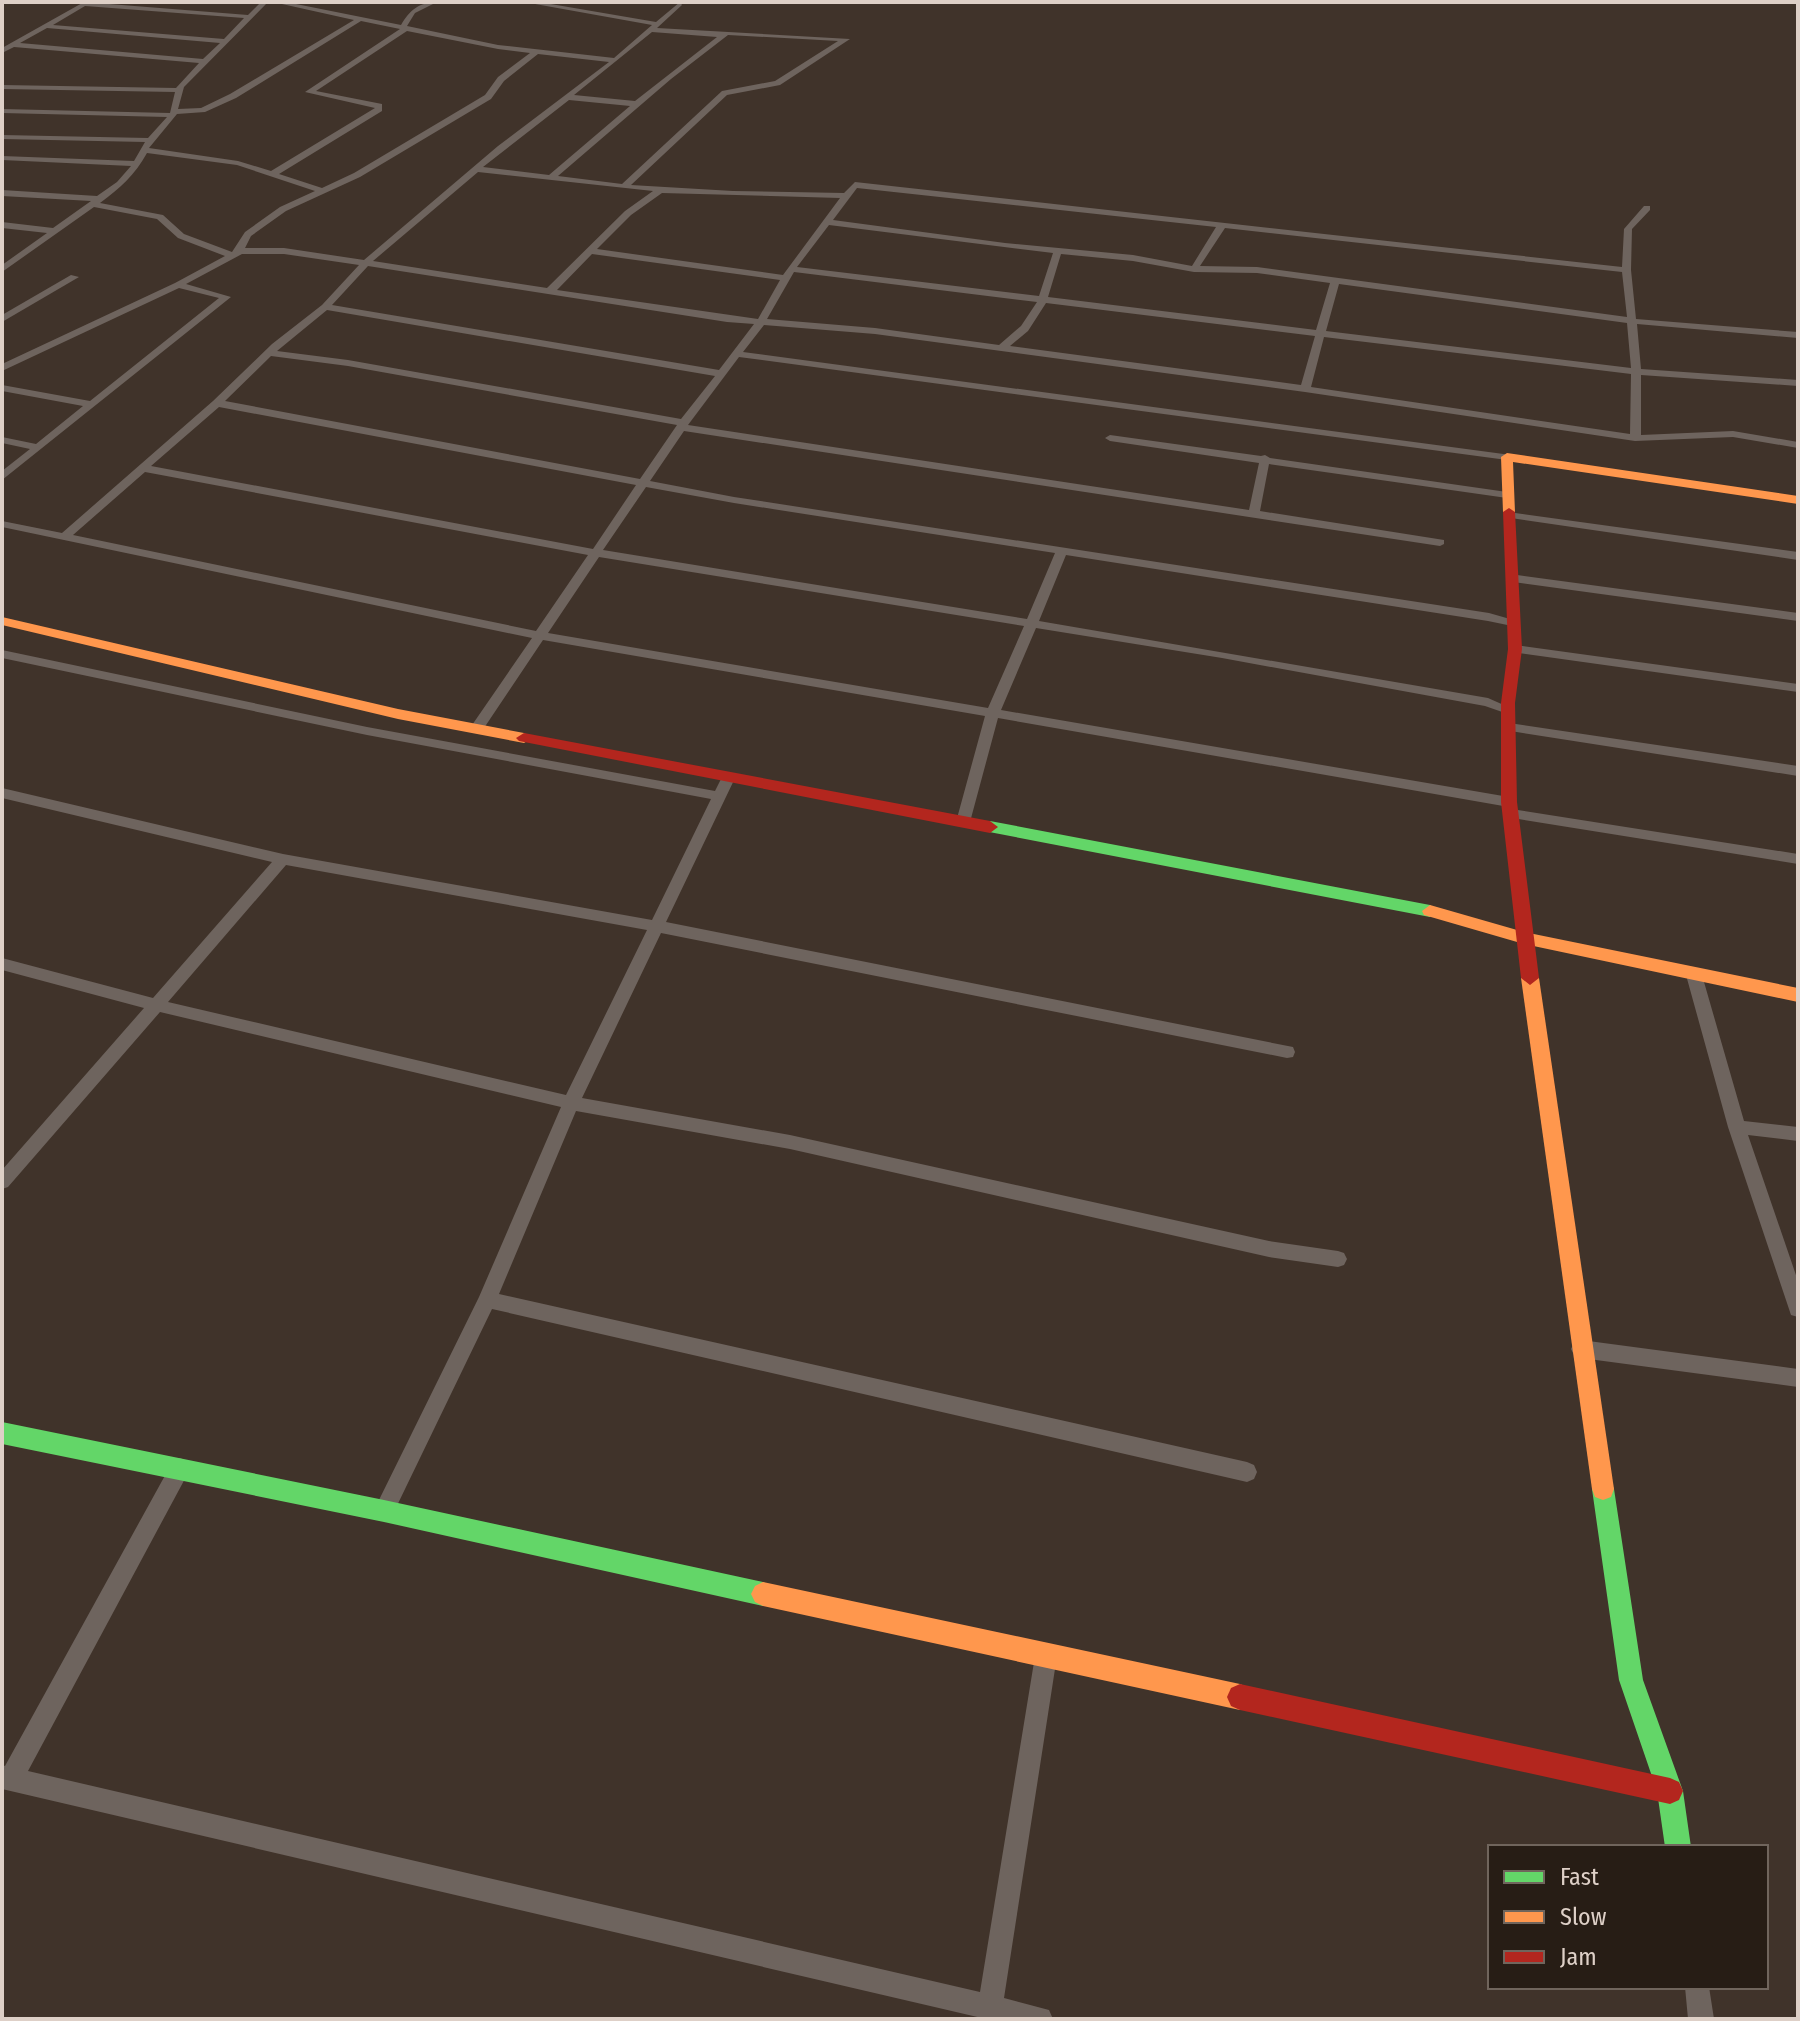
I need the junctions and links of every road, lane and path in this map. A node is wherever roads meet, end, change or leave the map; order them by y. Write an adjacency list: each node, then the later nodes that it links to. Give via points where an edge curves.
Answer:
1 (68, 2): 7 (street)
2 (265, 2): 9 (street)
3 (276, 2): 10 (street)
4 (434, 2): 15 (street, via 412,7)
5 (527, 2): 13 (street)
6 (668, 2): 13 (street, via 680,4)
7 (84, 4): 8 (street); 12 (street)
8 (198, 13): 9 (street); 11 (street)
9 (252, 17): 18 (street)
10 (362, 18): 15 (street); 29 (street, via 233,96 202,110)
11 (187, 20)
12 (45, 26): 16 (street); 19 (street)
13 (654, 27): 17 (street); 22 (street)
14 (176, 28): 16 (street)
15 (404, 28): 21 (street); 36 (street, via 309,92 379,109)
16 (165, 35): 18 (street)
17 (723, 35): 27 (street); 38 (street, via 739,31 846,39 777,83 725,93)
18 (227, 41): 23 (street)
19 (14, 45): 20 (street); 23 (street)
20 (2, 51)
21 (536, 52): 22 (street); 39 (street, via 481,101)
22 (614, 60): 26 (street)
23 (204, 61): 25 (street)
24 (2, 87): 25 (street)
25 (179, 90): 29 (street)
26 (566, 97): 27 (street); 35 (street)
27 (638, 104): 37 (street)
28 (2, 111): 29 (street)
29 (173, 114): 31 (street)
30 (2, 137): 31 (street)
31 (150, 140): 32 (street)
32 (144, 150): 34 (street); 36 (street, via 217,158)
33 (2, 158): 34 (street)
34 (137, 164): 43 (street)
35 (476, 169): 37 (street); 54 (street)
36 (272, 174): 39 (street)
37 (551, 178): 38 (street)
38 (624, 187): 40 (street)
39 (324, 191): 51 (street, via 291,204 248,234)
40 (659, 191): 42 (street); 50 (street, via 628,213)
41 (2, 193): 43 (street)
42 (845, 196): 45 (street); 47 (street, via 855,185)
43 (96, 202): 48 (street); 51 (street, via 160,217 181,236)
44 (1647, 208): 57 (street, via 1628,229)
45 (828, 222): 49 (street); 58 (street)
46 (2, 225): 48 (street)
47 (1222, 225): 56 (street); 57 (street)
48 (57, 231): 53 (street)
49 (1058, 250): 56 (street); 63 (street)
50 (592, 251): 58 (street); 62 (street)
51 (236, 253): 54 (street, via 284,251); 61 (street)
52 (2, 256): 53 (street)
53 (18, 258): 55 (street)
54 (366, 263): 62 (street); 64 (street)
55 (2, 269)
56 (1194, 269): 60 (street)
57 (1626, 270): 66 (street)
58 (788, 274): 63 (street); 67 (street)
59 (74, 277): 65 (street)
60 (1335, 280): 66 (street); 68 (street)
61 (178, 285): 73 (street); 80 (street, via 226,297)
62 (550, 291): 67 (street)
63 (1043, 298): 68 (street); 70 (street, via 1024,333)
64 (325, 307): 71 (street); 75 (street)
65 (2, 319)
66 (1631, 321): 69 (street); 74 (street)
67 (760, 323): 70 (street, via 875,331); 72 (street)
68 (1320, 332): 74 (street); 78 (street)
69 (1798, 335)
70 (1000, 349): 78 (street)
71 (270, 353): 79 (street); 81 (street)
72 (738, 354): 75 (street); 87 (street)
73 (2, 368)
74 (1637, 372): 76 (street); 83 (street)
75 (722, 374): 81 (street)
76 (1798, 383)
77 (2, 388): 80 (street)
78 (1305, 389): 83 (street)
79 (217, 403): 89 (street); 91 (street)
80 (92, 405): 86 (street)
81 (683, 425): 91 (street); 94 (street)
82 (1110, 438): 88 (street)
83 (1635, 438): 85 (street, via 1733,434)
84 (2, 440): 86 (street)
85 (1798, 445)
86 (38, 448): 90 (street)
87 (1507, 457): 92 (street); 93 (street)
88 (1265, 458): 92 (street); 94 (street)
89 (143, 468): 97 (street); 100 (street)
90 (2, 477)
91 (644, 484): 99 (street); 100 (street)
92 (1507, 495): 95 (street)
93 (1798, 500)
94 (1254, 515): 98 (street)
95 (1508, 515): 101 (street); 102 (street)
96 (2, 524): 97 (street)
97 (63, 538): 107 (street)
98 (1440, 542)
99 (1062, 551): 105 (street); 106 (street)
100 (597, 553): 105 (street); 107 (street)
101 (1798, 556)
102 (1510, 578): 103 (street); 106 (street)
103 (1798, 617)
104 (2, 621): 113 (street)
105 (1032, 623): 111 (street); 112 (street, via 1472,699)
106 (1513, 624): 108 (street)
107 (537, 635): 111 (street); 113 (street)
108 (1515, 649): 110 (street); 112 (street)
109 (2, 654): 117 (street, via 367,731)
110 (1798, 688)
111 (993, 713): 118 (street); 119 (street)
112 (1509, 718): 114 (street); 118 (street)
113 (477, 728): 115 (street)
114 (1798, 771)
115 (729, 776): 117 (street); 119 (street)
116 (2, 793): 120 (street)
117 (719, 796): 122 (street)
118 (1510, 808): 121 (street); 123 (street)
119 (963, 822): 123 (street, via 1425,910)
120 (283, 859): 122 (street); 127 (street)
121 (1798, 859)
122 (656, 926): 128 (street); 129 (street)
123 (1524, 938): 125 (street); 136 (street)
124 (2, 964): 127 (street)
125 (1694, 975): 126 (street); 130 (street)
126 (1798, 995)
127 (157, 1005): 129 (street); 132 (street)
128 (1287, 1052)
129 (571, 1103): 133 (street, via 790,1142 1269,1249); 134 (street)
130 (1737, 1127): 131 (street); 135 (street)
131 (1798, 1134)
132 (2, 1182)
133 (1338, 1259)
134 (487, 1300): 140 (street); 141 (street)
135 (1798, 1309)
136 (1581, 1349): 137 (street); 144 (street, via 1631,1680)
137 (1798, 1378)
138 (2, 1433): 139 (street)
139 (180, 1468): 141 (street); 143 (street)
140 (1247, 1472)
141 (384, 1511): 142 (street)
142 (1046, 1656): 144 (street); 147 (street)
143 (6, 1778): 147 (street)
144 (1670, 1791): 145 (street)
145 (1678, 1845)
146 (1697, 1989): 149 (street)
147 (990, 2007): 148 (street)
148 (1040, 2019)
149 (1701, 2019)

